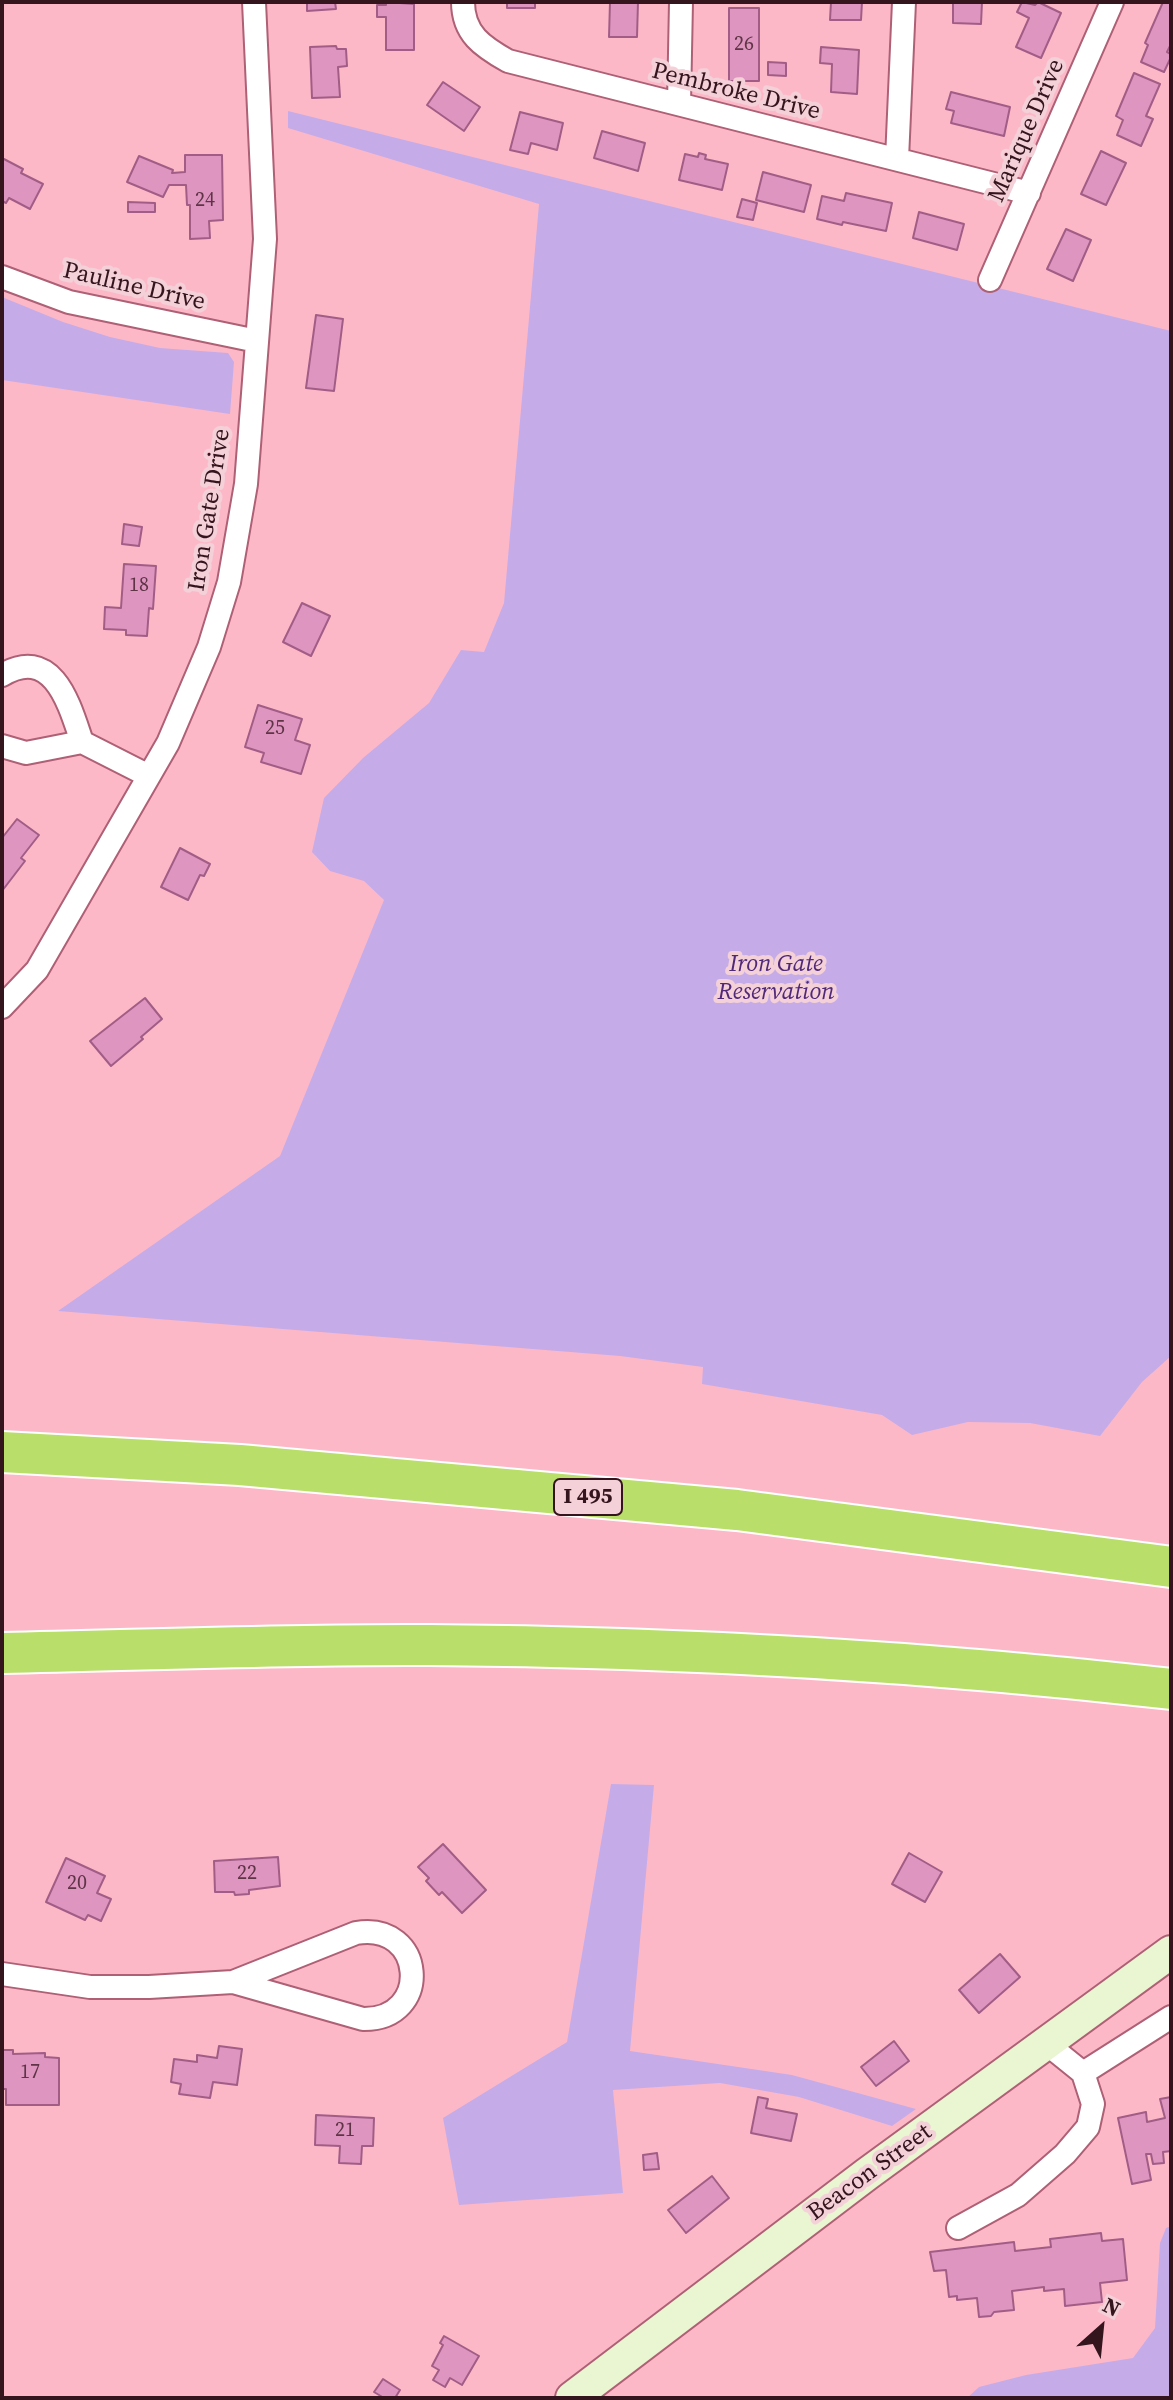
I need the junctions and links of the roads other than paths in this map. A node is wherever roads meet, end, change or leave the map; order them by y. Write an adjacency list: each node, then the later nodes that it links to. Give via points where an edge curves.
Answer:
1 (254, 2): 11 (street, Iron Gate Drive, via 265,239)
2 (463, 2): 6 (street, Pembroke Drive, via 465,20 481,46 508,61)
3 (681, 2): 6 (street)
4 (904, 2): 7 (street)
5 (1112, 2): 8 (street, Marique Drive)
6 (679, 104): 7 (street, Pembroke Drive)
7 (897, 159): 8 (street, Pembroke Drive)
8 (1029, 193): 10 (street, Marique Drive)
9 (2, 277): 11 (street, Pauline Drive, via 69,302)
10 (990, 280)
11 (257, 341): 15 (street, Iron Gate Drive, via 246,484 229,582 209,647)
12 (2, 675): 13 (street, via 26,668 51,676 63,689)
13 (82, 742): 14 (street, via 26,753); 15 (street)
14 (2, 746)
15 (149, 776): 16 (street, Iron Gate Drive, via 37,970)
16 (2, 1007)
17 (2, 1452): 18 (highway, I 495, via 240,1465 737,1510)
18 (1171, 1567)
19 (2, 1653): 20 (highway, via 429,1645 728,1653 1029,1673)
20 (1171, 1689)
21 (1171, 1952): 25 (main road, Beacon Street)
22 (2, 1974): 23 (street, via 90,1987)
23 (233, 1982): 23 (street, via 373,2019 391,2013 405,2000 412,1972 407,1954 394,1939 366,1931)
24 (1171, 2017): 26 (street)
25 (1047, 2044): 26 (street); 28 (main road, Beacon Street)
26 (1083, 2073): 27 (street, via 1093,2104 1088,2127 1018,2195)
27 (958, 2228)
28 (572, 2398)

